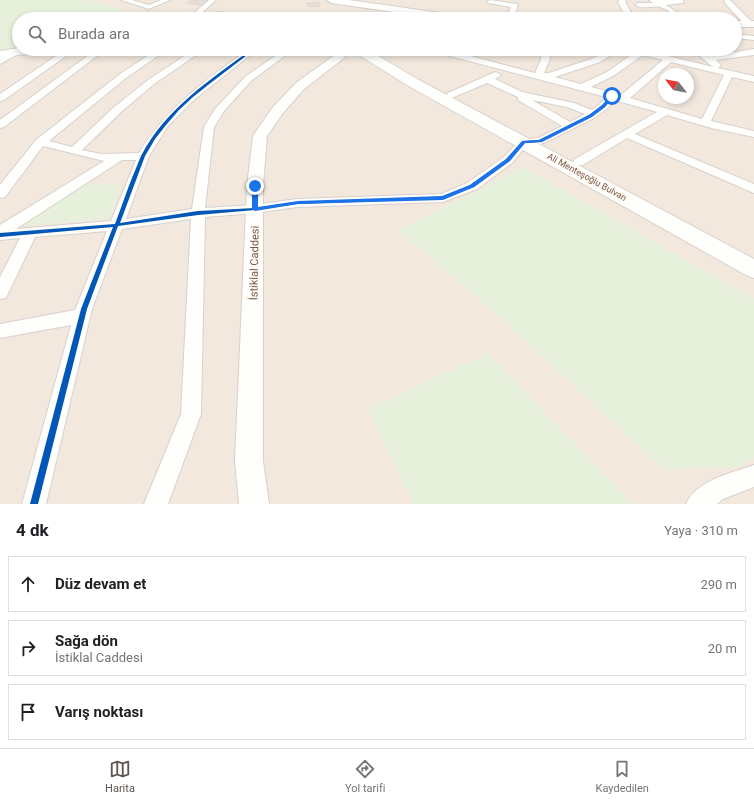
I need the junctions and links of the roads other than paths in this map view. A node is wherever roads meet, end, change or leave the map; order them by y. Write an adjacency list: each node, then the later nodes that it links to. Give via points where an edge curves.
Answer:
1 (127, 0): 2 (street, via 149,7)
2 (167, 0)
3 (213, 0): 12 (street)
4 (331, 0): 8 (street)
5 (623, 0): 16 (street, via 621,2)
6 (679, 0): 10 (street, via 681,2)
7 (727, 0): 18 (street)
8 (345, 2): 13 (street); 14 (street)
9 (490, 2): 15 (street, via 515,5)
10 (658, 3): 11 (street); 17 (street)
11 (638, 5)
12 (199, 12)
13 (345, 12)
14 (414, 12)
15 (512, 12)
16 (627, 12)
17 (673, 12)
18 (736, 12)
19 (742, 17): 21 (street)
20 (742, 25): 21 (street)
21 (752, 26): 22 (street)
22 (742, 27)
23 (742, 37): 24 (street)
24 (754, 38)
25 (12, 52): 27 (street)
26 (754, 52): 29 (street)
27 (0, 54)
28 (12, 54): 48 (street)
29 (742, 54)
30 (62, 56): 59 (street)
31 (92, 56): 65 (street)
32 (153, 56): 69 (street, via 123,76)
33 (190, 56): 71 (street, via 151,82)
34 (245, 56): 72 (street, via 196,92 167,120)
35 (280, 56): 78 (street, via 248,79 220,109 208,127)
36 (340, 56): 77 (street, İstiklal Caddesi, via 300,86 278,110 260,136)
37 (357, 56): 70 (main road, Ali Menteşoğlu Bulvarı)
38 (378, 56): 57 (main road, Ali Menteşoğlu Bulvarı)
39 (461, 56): 50 (street)
40 (546, 56): 52 (street)
41 (604, 56): 52 (street, via 550,76)
42 (635, 56): 55 (street, via 610,74)
43 (657, 56): 46 (street)
44 (704, 56): 47 (street)
45 (728, 56): 47 (street)
46 (669, 59): 49 (street); 58 (street)
47 (708, 59): 51 (street)
48 (0, 61)
49 (696, 66): 51 (street)
50 (511, 69): 52 (street); 53 (street)
51 (729, 74): 54 (street); 64 (street)
52 (538, 76): 55 (street)
53 (487, 79): 56 (street); 57 (street)
54 (754, 79)
55 (583, 88): 58 (street)
56 (519, 94): 63 (street, via 570,105); 66 (street, via 527,102)
57 (451, 95): 70 (main road, Ali Menteşoğlu Bulvarı)
58 (617, 97): 61 (street); 63 (street)
59 (0, 98)
60 (658, 104): 61 (street)
61 (654, 108): 62 (street)
62 (666, 111): 64 (street); 67 (street)
63 (593, 114): 66 (street)
64 (705, 123): 68 (street)
65 (0, 125)
66 (570, 126): 70 (street)
67 (627, 134): 74 (street); 75 (street)
68 (754, 134)
69 (40, 142): 71 (street); 76 (street)
70 (532, 142): 74 (main road, Ali Menteşoğlu Bulvarı); 77 (street, via 472,186 443,198 298,203); 83 (main road, Ali Menteşoğlu Bulvarı)
71 (74, 151): 73 (street, via 101,158)
72 (143, 156): 73 (street); 79 (street)
73 (119, 157): 81 (street)
74 (579, 162): 82 (main road, Ali Menteşoğlu Bulvarı)
75 (754, 189)
76 (0, 194)
77 (255, 209): 78 (street); 90 (street, İstiklal Caddesi, via 249,461)
78 (198, 213): 79 (street); 89 (street, via 191,414)
79 (116, 225): 80 (street); 85 (street)
80 (30, 232): 81 (street); 84 (street)
81 (0, 234)
82 (754, 257)
83 (754, 269)
84 (0, 293)
85 (82, 316): 86 (street); 88 (street)
86 (0, 331)
87 (754, 476): 91 (street, via 715,491)
88 (34, 504)
89 (156, 504)
90 (254, 504)
91 (698, 504)

